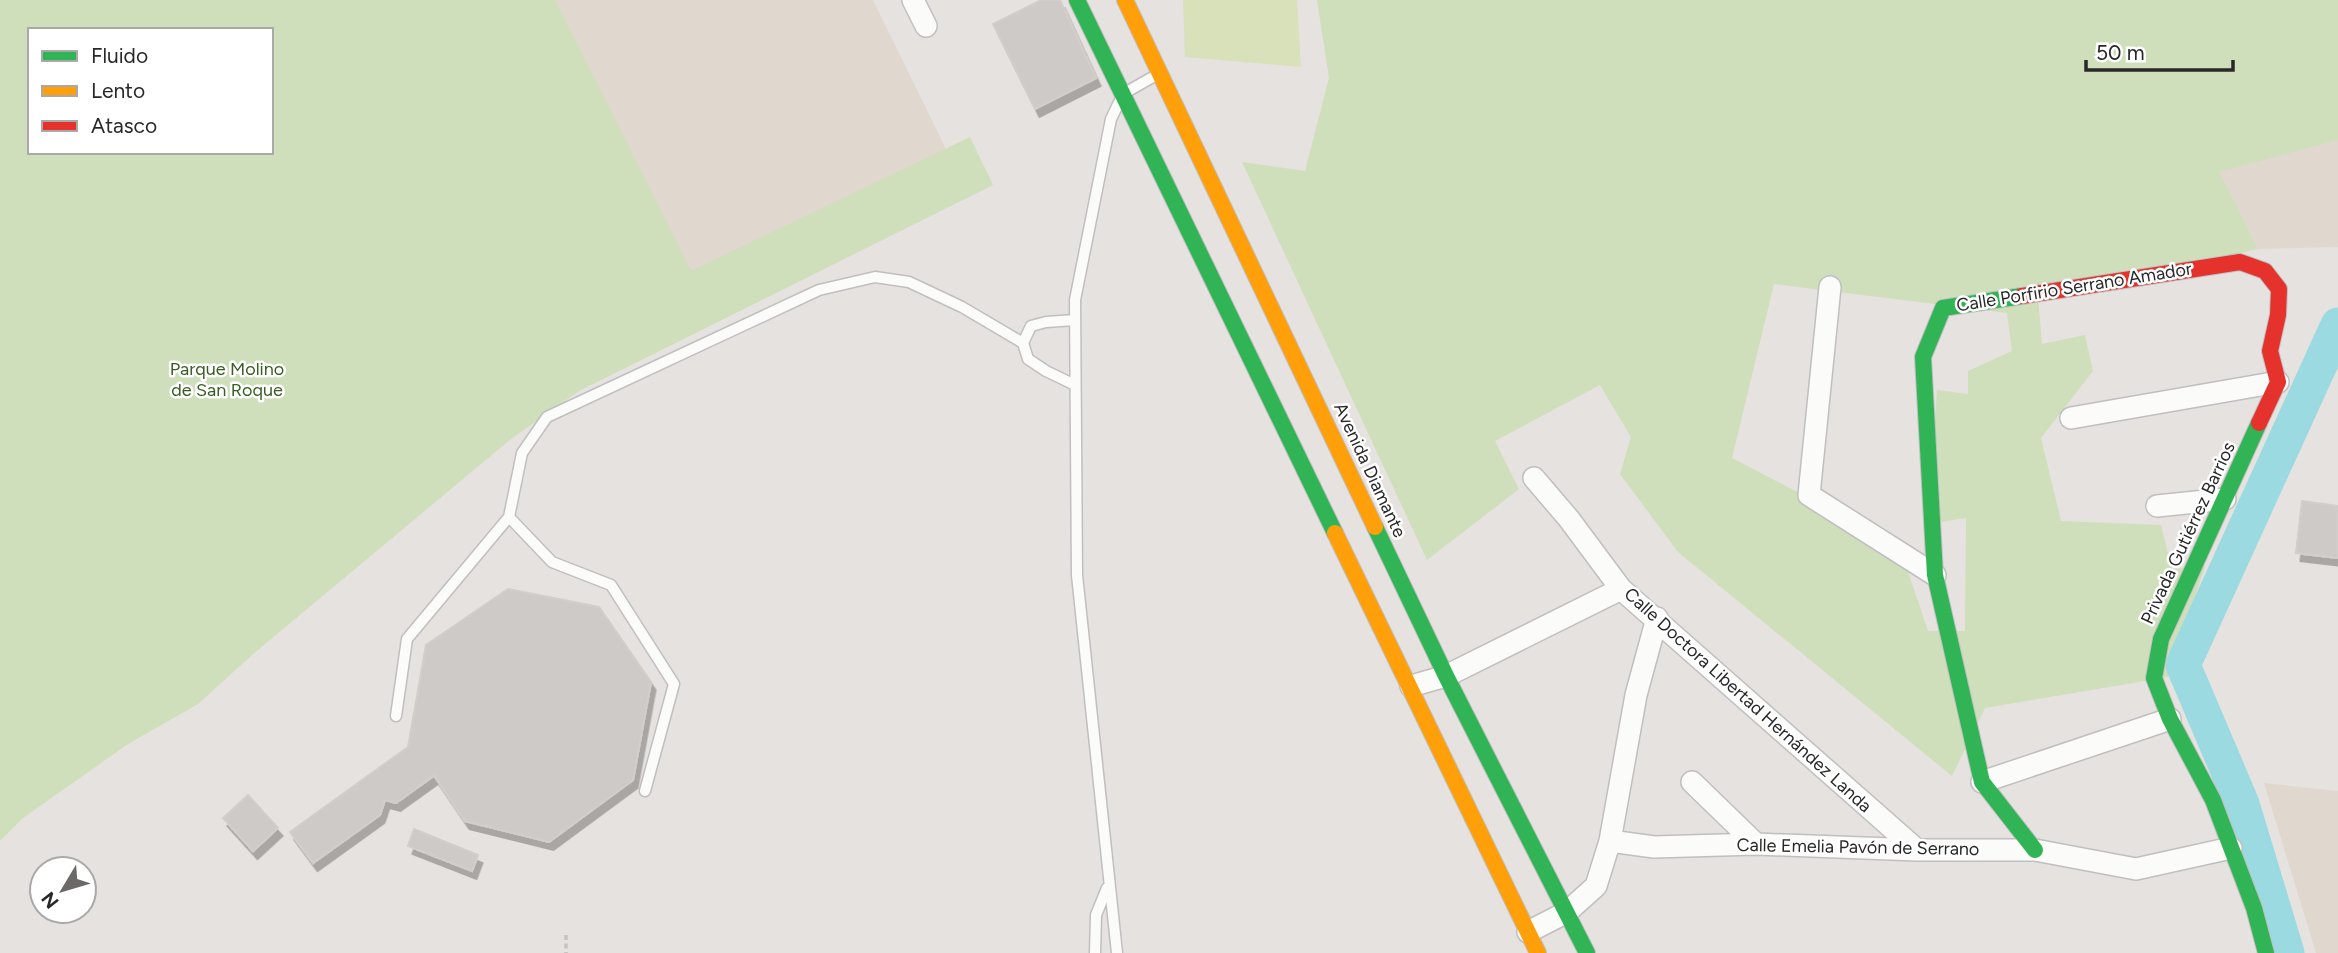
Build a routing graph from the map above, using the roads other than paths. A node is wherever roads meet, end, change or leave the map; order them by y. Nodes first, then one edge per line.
1 (913, 0) edge
2 (1077, 0) edge
3 (1125, 0) edge
4 (926, 26) dead end
5 (1160, 72) junction
6 (1124, 94) junction
7 (1830, 287) dead end
8 (1075, 320) junction
9 (1023, 343) junction
10 (2278, 382) junction
11 (1075, 385) junction
12 (2071, 418) dead end
13 (1534, 478) dead end
14 (2225, 499) junction
15 (2157, 506) dead end
16 (509, 517) junction
17 (1935, 575) junction
18 (1621, 589) junction
19 (1657, 618) junction
20 (1446, 676) junction
21 (1411, 686) junction
22 (396, 716) dead end
23 (2170, 719) junction
24 (1692, 782) dead end
25 (1982, 782) junction
26 (645, 791) dead end
27 (1610, 841) junction
28 (1756, 844) junction
29 (2231, 848) junction
30 (1917, 849) junction
31 (2035, 850) junction
32 (1108, 886) junction
33 (1567, 912) junction
34 (1528, 932) junction
35 (1095, 953) edge
36 (1116, 953) edge
37 (1538, 953) edge
38 (1587, 953) edge
39 (2266, 953) edge

1 - 4 street
2 - 6 main road
3 - 5 main road, Avenida Diamante
5 - 6 lane
5 - 20 main road, Avenida Diamante
6 - 8 lane
6 - 21 main road
7 - 17 street
8 - 9 lane
8 - 11 lane
9 - 11 lane
9 - 16 lane
10 - 12 street
10 - 14 main road, Privada Gutiérrez Barrios
10 - 17 main road, Calle Porfirio Serrano Amador
11 - 32 lane
13 - 18 street, Calle Doctora Libertad Hernández Landa
14 - 15 street
14 - 23 main road, Privada Gutiérrez Barrios
16 - 22 lane
16 - 26 lane
17 - 25 main road, Calle Porfirio Serrano Amador
18 - 19 street, Calle Doctora Libertad Hernández Landa
18 - 20 street
19 - 27 street
19 - 30 street, Calle Doctora Libertad Hernández Landa
20 - 21 street
20 - 33 main road, Avenida Diamante
21 - 34 main road
23 - 25 street
23 - 29 main road, Privada Gutiérrez Barrios
24 - 28 street
25 - 31 main road, Calle Porfirio Serrano Amador
27 - 28 street, Calle Emelia Pavón de Serrano
27 - 33 street
28 - 30 street, Calle Emelia Pavón de Serrano
29 - 31 street, Calle Emelia Pavón de Serrano
29 - 39 main road, Privada Gutiérrez Barrios
30 - 31 street, Calle Emelia Pavón de Serrano
32 - 35 lane
32 - 36 lane
33 - 34 street
33 - 38 main road, Avenida Diamante
34 - 37 main road

